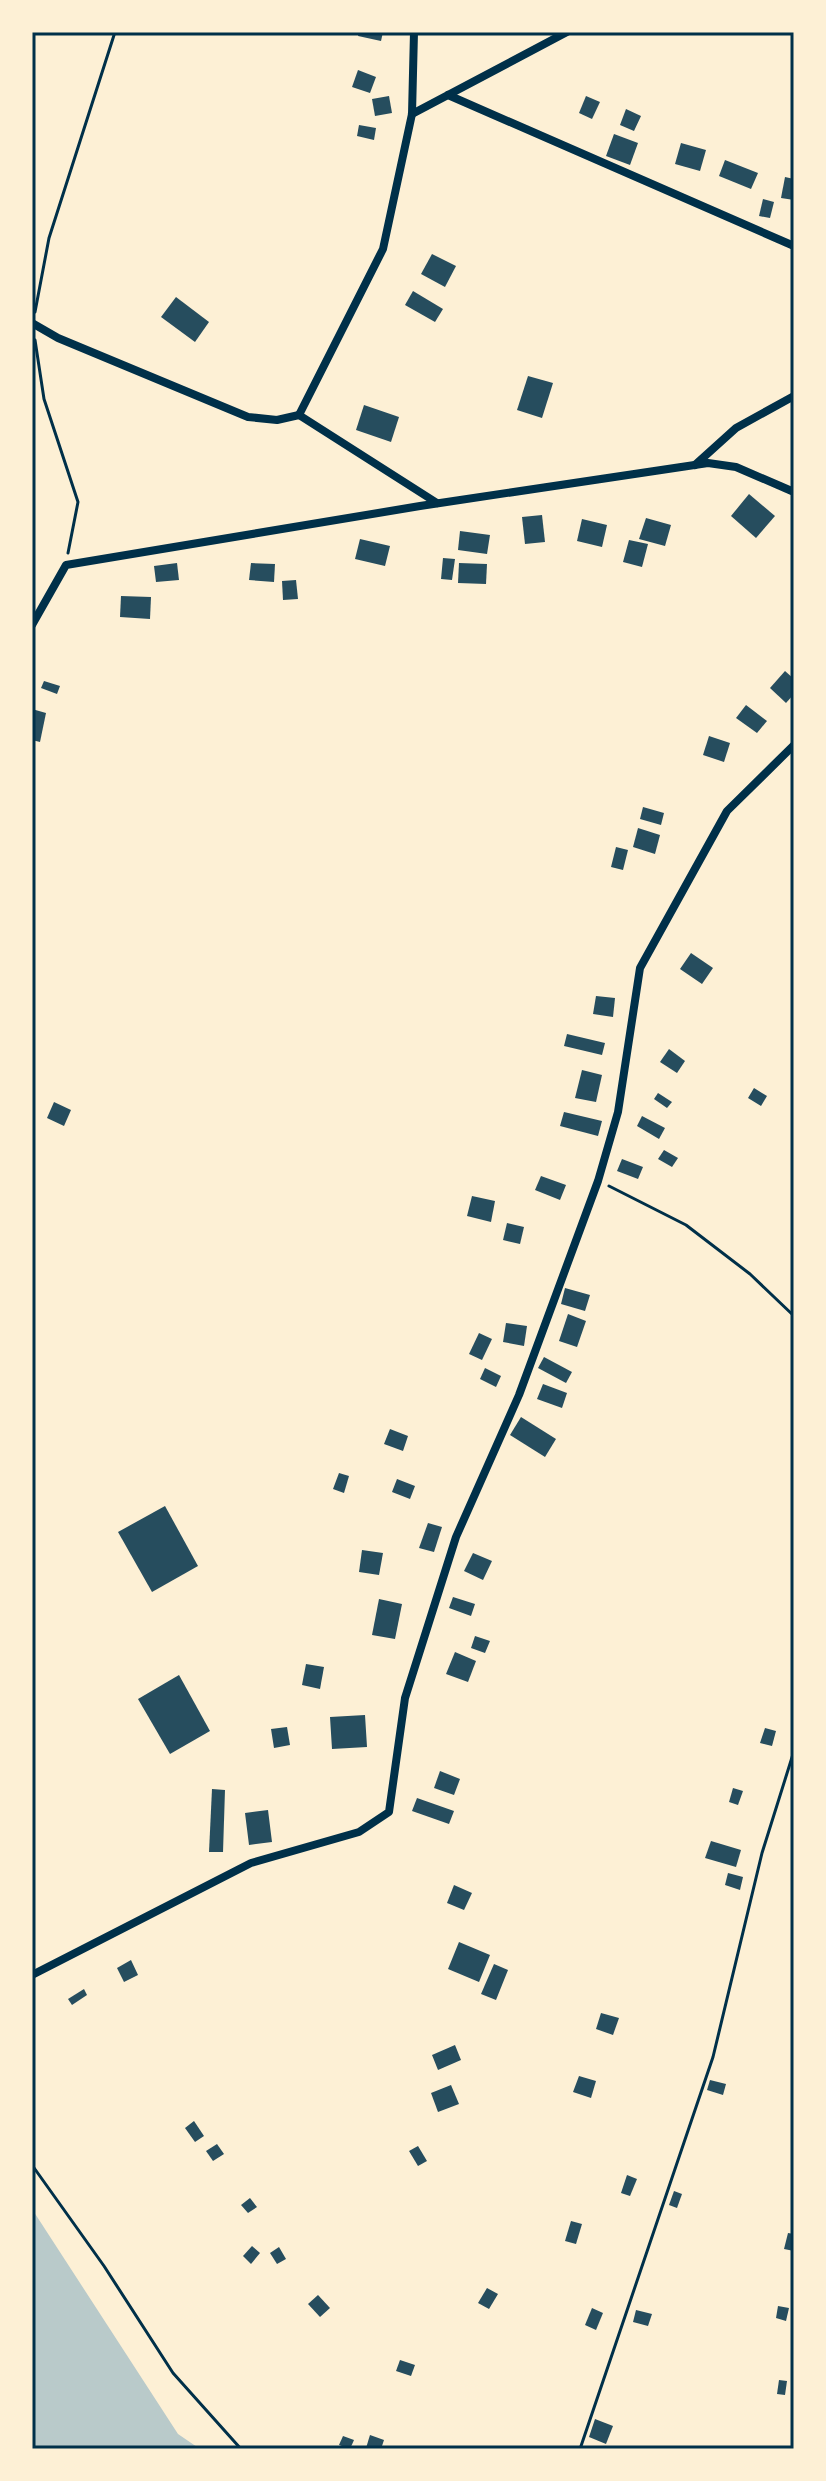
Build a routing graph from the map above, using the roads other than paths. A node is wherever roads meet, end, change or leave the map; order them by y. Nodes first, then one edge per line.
1 (414, 32) edge
2 (567, 32) edge
3 (448, 95) junction
4 (412, 114) junction
5 (794, 246) edge
6 (32, 323) edge
7 (794, 396) edge
8 (299, 415) junction
9 (694, 465) junction
10 (794, 492) edge
11 (437, 503) junction
12 (32, 625) edge
13 (794, 745) edge
14 (32, 1975) edge

1 - 4 street
2 - 3 street
3 - 4 street
3 - 5 street
4 - 8 street
6 - 8 street
7 - 9 street
8 - 11 street
9 - 10 street
9 - 11 street
11 - 12 street
13 - 14 street

